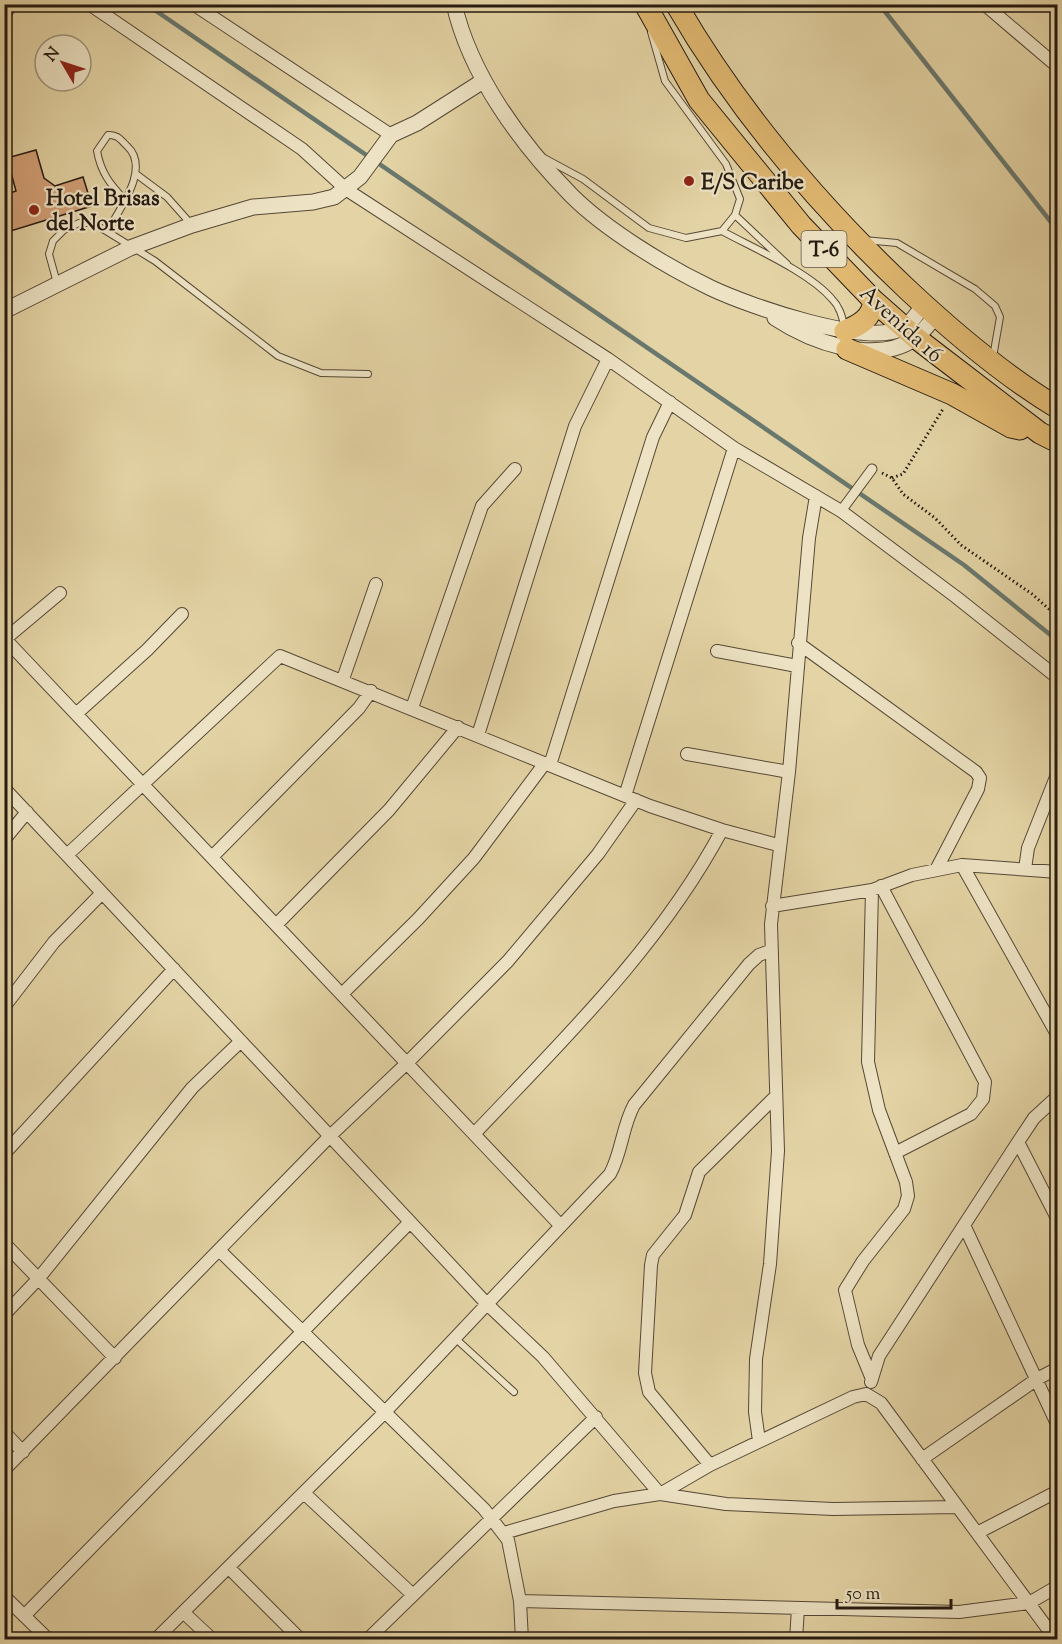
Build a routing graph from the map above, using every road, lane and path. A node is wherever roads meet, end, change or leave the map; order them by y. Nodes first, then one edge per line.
1 (12, 4) edge
2 (89, 4) edge
3 (193, 4) edge
4 (454, 4) edge
5 (644, 4) edge
6 (676, 4) edge
7 (984, 4) edge
8 (4, 15) edge
9 (1058, 67) edge
10 (483, 81) junction
11 (388, 140) junction
12 (538, 155) junction
13 (136, 174) junction
14 (346, 190) junction
15 (125, 200) junction
16 (735, 216) junction
17 (192, 225) junction
18 (108, 230) junction
19 (722, 231) junction
20 (855, 240) junction
21 (130, 248) junction
22 (794, 271) junction
23 (57, 283) junction
24 (874, 301) junction
25 (930, 310) junction
26 (4, 311) edge
27 (910, 333) junction
28 (846, 340) junction
29 (608, 359) junction
30 (992, 362) junction
31 (368, 374) dead end
32 (952, 394) junction
33 (670, 402) junction
34 (1058, 408) edge
35 (1049, 438) edge
36 (734, 448) junction
37 (515, 469) dead end
38 (872, 469) joint
39 (892, 478) junction
40 (816, 496) junction
41 (841, 511) junction
42 (376, 584) dead end
43 (60, 593) dead end
44 (182, 614) dead end
45 (1058, 617) edge
46 (5, 639) edge
47 (798, 644) junction
48 (717, 651) dead end
49 (797, 666) junction
50 (1058, 678) edge
51 (343, 679) junction
52 (371, 691) junction
53 (412, 708) junction
54 (76, 714) junction
55 (458, 727) junction
56 (478, 735) junction
57 (687, 754) dead end
58 (547, 764) junction
59 (789, 772) junction
60 (1058, 772) edge
61 (143, 784) junction
62 (4, 788) edge
63 (631, 798) junction
64 (27, 812) junction
65 (722, 830) junction
66 (4, 840) edge
67 (778, 845) junction
68 (67, 855) junction
69 (212, 857) junction
70 (962, 865) junction
71 (1025, 869) junction
72 (936, 870) junction
73 (1055, 874) edge
74 (877, 888) junction
75 (102, 893) junction
76 (772, 906) junction
77 (276, 925) junction
78 (770, 951) junction
79 (174, 969) junction
80 (342, 994) junction
81 (4, 1007) edge
82 (1058, 1036) edge
83 (241, 1041) junction
84 (407, 1063) junction
85 (775, 1096) junction
86 (1058, 1096) edge
87 (474, 1134) junction
88 (330, 1136) junction
89 (1018, 1142) junction
90 (895, 1153) junction
91 (4, 1154) edge
92 (1058, 1221) edge
93 (410, 1222) junction
94 (964, 1225) junction
95 (561, 1226) junction
96 (4, 1243) edge
97 (220, 1251) junction
98 (39, 1278) junction
99 (487, 1304) junction
100 (4, 1315) edge
101 (302, 1331) junction
102 (454, 1338) junction
103 (115, 1358) junction
104 (1058, 1368) edge
105 (872, 1379) junction
106 (1037, 1379) junction
107 (514, 1392) dead end
108 (866, 1394) junction
109 (385, 1412) junction
110 (596, 1416) junction
111 (1058, 1426) edge
112 (4, 1432) edge
113 (759, 1442) junction
114 (23, 1452) junction
115 (922, 1459) junction
116 (710, 1465) junction
117 (4, 1470) edge
118 (1058, 1491) edge
119 (304, 1493) junction
120 (660, 1494) junction
121 (957, 1507) junction
122 (491, 1518) junction
123 (504, 1533) junction
124 (977, 1533) junction
125 (229, 1568) junction
126 (1058, 1586) edge
127 (413, 1595) junction
128 (4, 1596) edge
129 (520, 1600) junction
130 (1029, 1603) junction
131 (798, 1608) junction
132 (183, 1612) junction
133 (24, 1616) junction
134 (49, 1640) edge
135 (155, 1640) edge
136 (213, 1640) edge
137 (301, 1640) edge
138 (367, 1640) edge
139 (522, 1640) edge
140 (796, 1640) edge
141 (1056, 1640) edge

1 - 8 street
2 - 14 street
3 - 11 street
4 - 10 street
5 - 16 lane
5 - 24 highway, Avenida 16 / T-6
6 - 20 highway, Avenida 16 / T-6
7 - 9 street
10 - 11 street
10 - 12 street
11 - 14 street
12 - 19 lane
12 - 28 street
13 - 15 lane
13 - 15 lane
13 - 17 lane
14 - 17 street
14 - 29 street
15 - 18 lane
16 - 19 lane
16 - 22 lane
17 - 21 street
18 - 21 lane
18 - 23 lane
19 - 22 lane
20 - 25 highway, Avenida 16 / T-6
20 - 30 lane
21 - 23 street
21 - 31 lane
22 - 28 lane
23 - 26 street
24 - 27 highway, Avenida 16 / T-6
24 - 28 highway
25 - 27 street
25 - 30 highway, Avenida 16 / T-6
27 - 28 street
27 - 35 highway, Avenida 16 / T-6
28 - 32 highway, T-6
29 - 33 street
29 - 56 street
30 - 34 highway, Avenida 16 / T-6
32 - 35 highway, T-6
32 - 39 path
33 - 36 street
33 - 58 street
36 - 40 street
36 - 63 street
37 - 53 street
38 - 39 path
38 - 41 street
39 - 45 path
40 - 41 street
40 - 47 street
41 - 50 street
42 - 51 street
43 - 46 street
44 - 54 street
46 - 54 street
47 - 49 street
47 - 72 street
48 - 49 street
49 - 59 street
51 - 52 street
51 - 61 street
52 - 53 street
52 - 69 street
53 - 55 street
54 - 61 street
55 - 56 street
55 - 77 street
56 - 58 street
57 - 59 street
58 - 63 street
58 - 80 street
59 - 67 street
60 - 71 street
61 - 68 street
61 - 69 street
62 - 64 street
63 - 65 street
63 - 84 street
64 - 66 street
64 - 68 street
65 - 67 street
65 - 87 street
67 - 76 street
68 - 75 street
69 - 77 street
70 - 71 street
70 - 72 street
70 - 82 street
71 - 73 street
72 - 74 street
74 - 76 street
74 - 90 street
74 - 90 street
75 - 79 street
75 - 81 street
76 - 78 street
77 - 80 street
78 - 85 street
78 - 95 street
79 - 83 street
79 - 91 street
80 - 84 street
83 - 88 street
83 - 98 street
84 - 87 street
84 - 88 street
85 - 113 street
85 - 116 street
86 - 89 street
87 - 95 street
88 - 93 street
88 - 97 street
89 - 92 street
89 - 94 street
90 - 105 street
93 - 99 street
93 - 101 street
94 - 105 street
94 - 106 street
95 - 99 street
96 - 98 street
97 - 101 street
97 - 103 street
98 - 100 street
98 - 103 street
99 - 102 street
99 - 110 street
101 - 109 street
101 - 133 street
102 - 107 lane
102 - 109 street
103 - 114 street
104 - 106 street
105 - 108 street
106 - 111 street
106 - 115 street
108 - 113 street
108 - 115 street
109 - 119 street
109 - 122 street
110 - 120 street
110 - 122 street
112 - 114 street
113 - 116 street
114 - 117 street
115 - 121 street
116 - 120 street
118 - 124 street
119 - 125 street
119 - 127 street
120 - 121 street
120 - 123 street
121 - 124 street
122 - 123 street
122 - 127 street
123 - 129 street
124 - 130 street
125 - 132 street
125 - 137 street
126 - 130 street
127 - 138 street
128 - 133 street
129 - 131 street
129 - 139 street
130 - 131 street
130 - 141 street
131 - 140 street
132 - 135 street
132 - 136 street
133 - 134 street

